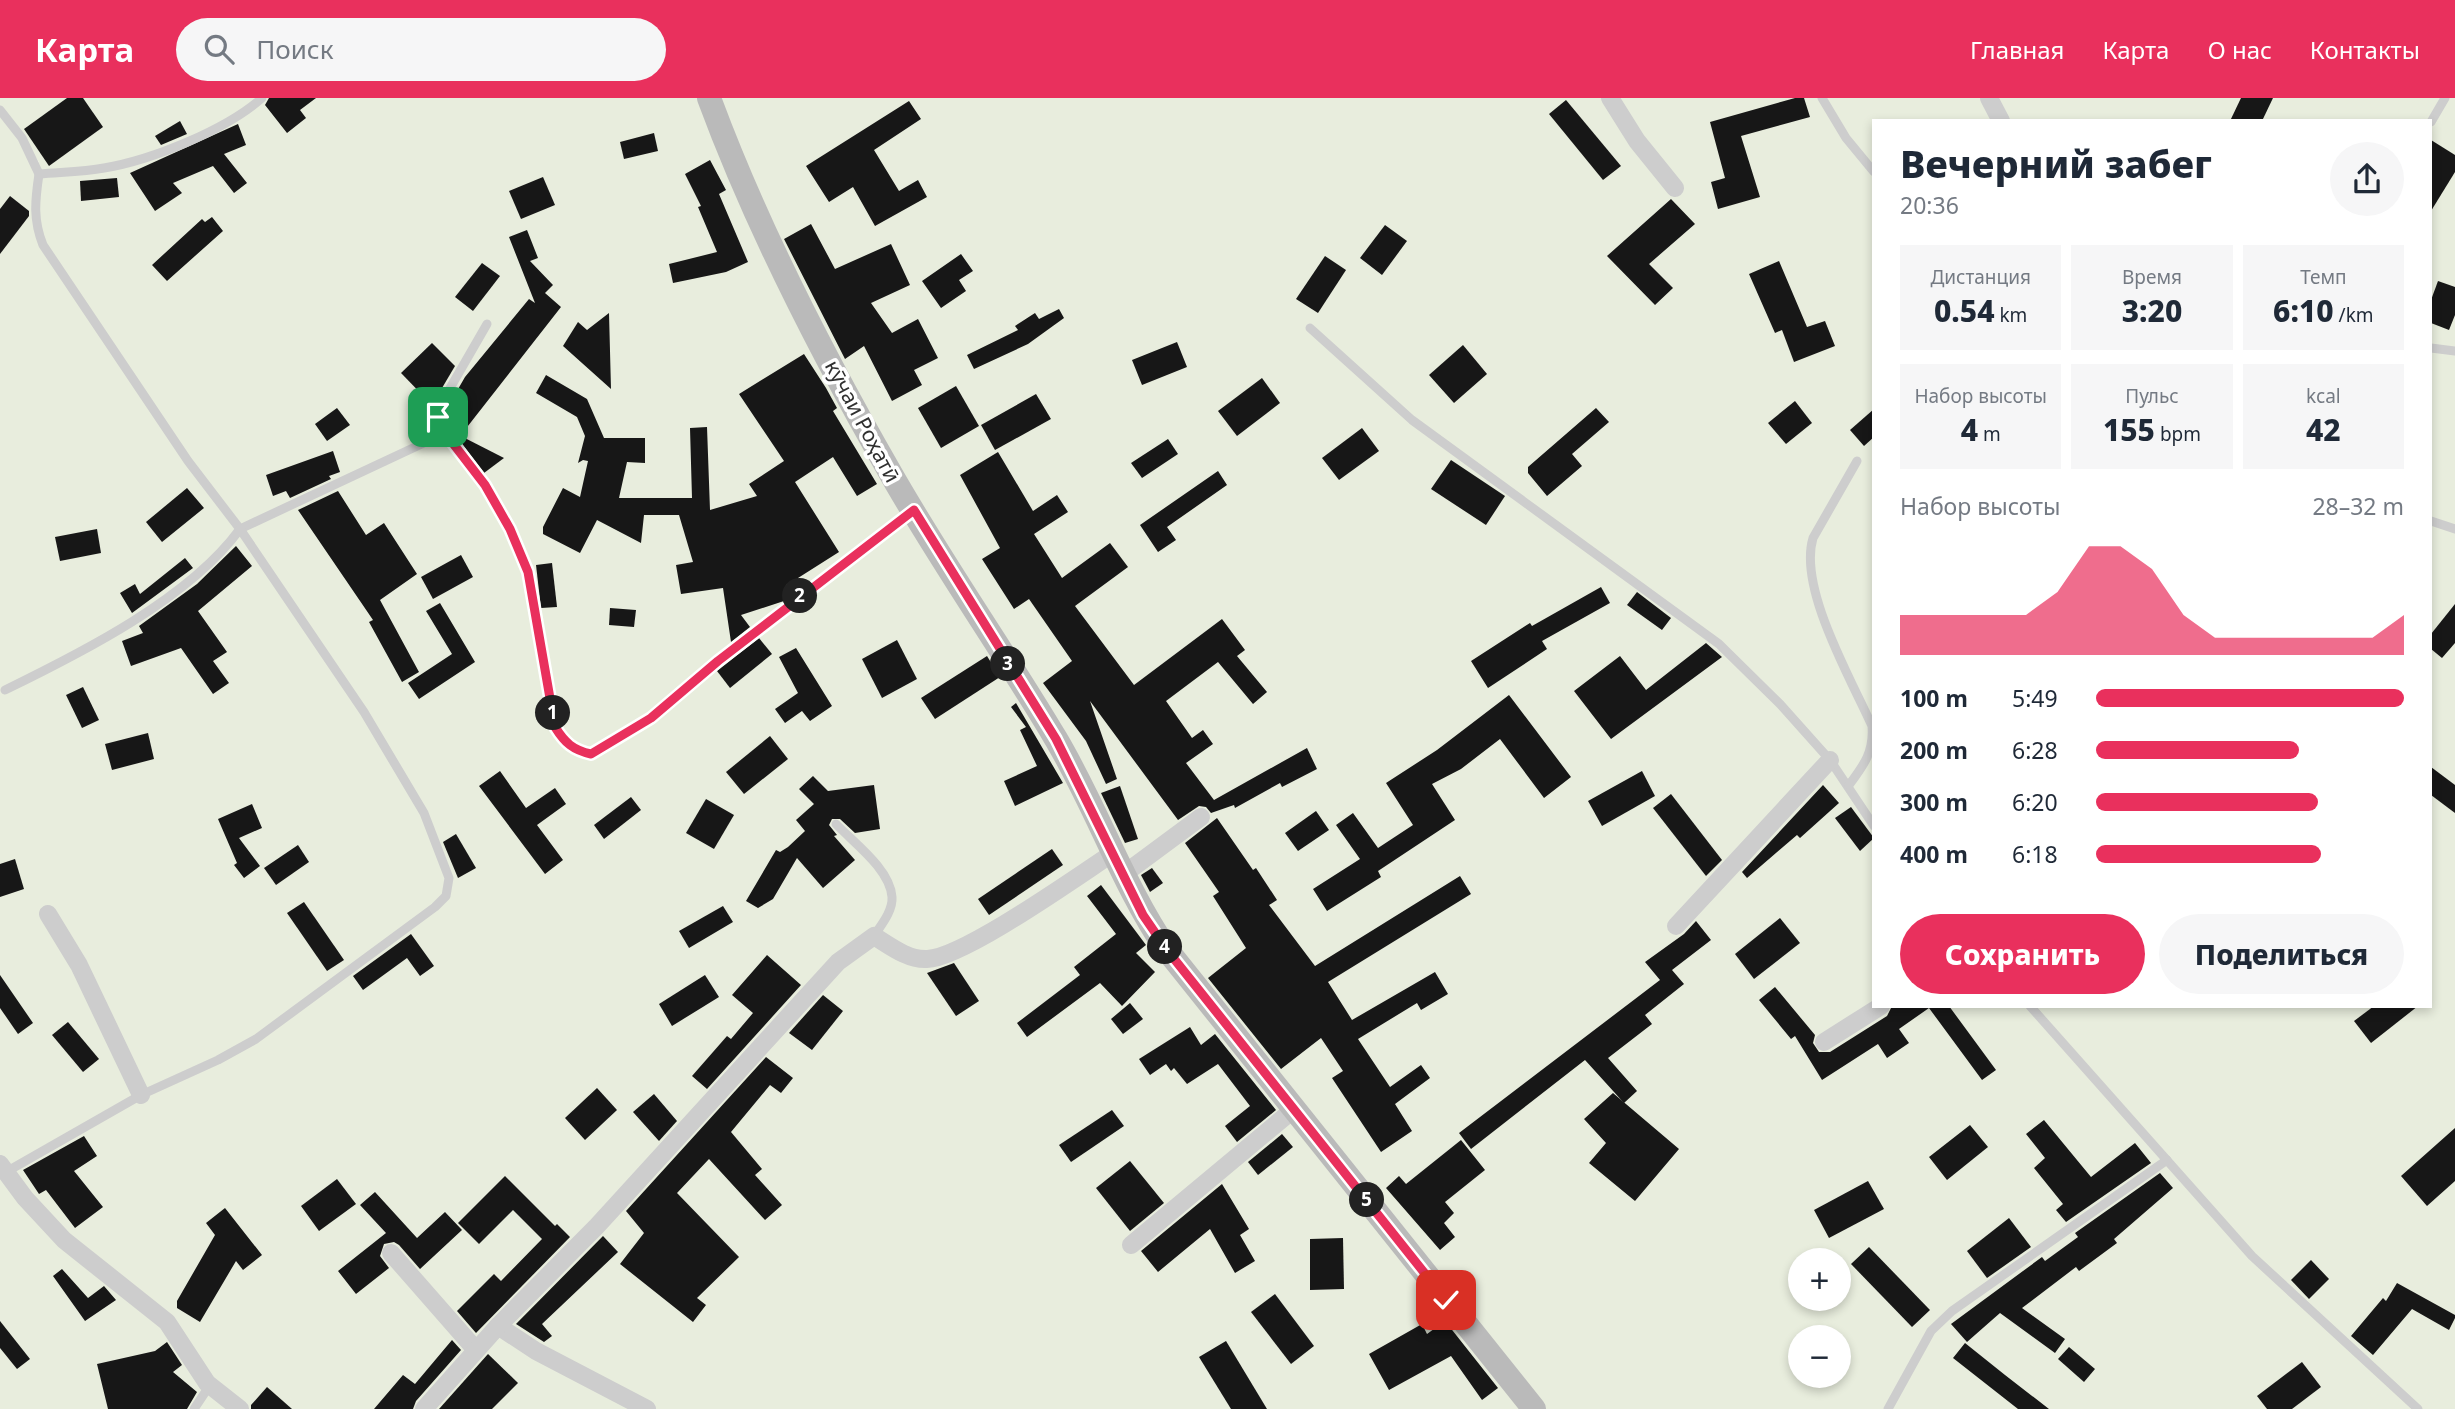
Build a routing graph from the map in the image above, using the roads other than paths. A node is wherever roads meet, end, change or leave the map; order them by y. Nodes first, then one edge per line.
1 (262, 98) edge
2 (709, 98) edge
3 (1610, 98) edge
4 (1822, 98) edge
5 (1989, 98) edge
6 (2445, 98) edge
7 (0, 110) edge
8 (2000, 119) edge
9 (2432, 120) edge
10 (1872, 170) edge
11 (40, 174) junction
12 (1675, 188) dead end
13 (487, 324) dead end
14 (1310, 328) dead end
15 (2432, 348) edge
16 (2455, 351) edge
17 (445, 433) junction
18 (1857, 461) dead end
19 (914, 510) junction
20 (2432, 521) edge
21 (240, 529) junction
22 (2455, 529) edge
23 (5, 691) dead end
24 (1872, 726) edge
25 (1872, 747) edge
26 (1830, 760) junction
27 (1849, 785) junction
28 (1201, 817) dead end
29 (1872, 823) edge
30 (836, 824) dead end
31 (1119, 863) junction
32 (48, 914) dead end
33 (1676, 926) dead end
34 (874, 936) junction
35 (1878, 1008) edge
36 (2032, 1008) edge
37 (1824, 1042) dead end
38 (141, 1094) junction
39 (1294, 1109) junction
40 (2167, 1160) junction
41 (3, 1168) edge
42 (1131, 1245) dead end
43 (391, 1253) dead end
44 (498, 1326) junction
45 (476, 1350) junction
46 (210, 1385) junction
47 (194, 1409) edge
48 (240, 1409) edge
49 (424, 1409) edge
50 (647, 1409) edge
51 (1534, 1409) edge
52 (1888, 1409) edge
53 (2418, 1409) edge

1 - 11 lane
2 - 19 street, кӯчаи Роҳатӣ
3 - 12 street
4 - 10 lane
5 - 8 street
6 - 9 lane
7 - 11 lane
11 - 21 lane
13 - 17 lane
14 - 26 lane
15 - 16 lane
17 - 19 lane
17 - 21 lane
18 - 24 lane
19 - 31 street, кӯчаи Роҳатӣ
20 - 22 lane
21 - 23 lane
21 - 38 lane
25 - 27 lane
26 - 27 lane
26 - 33 street
27 - 29 lane
28 - 31 street
30 - 34 lane
31 - 34 street
31 - 39 street, кӯчаи Роҳатӣ
32 - 38 street
34 - 44 street
35 - 37 street
36 - 40 lane
38 - 41 lane
39 - 42 street
39 - 51 street, кӯчаи Роҳатӣ
40 - 52 lane
40 - 53 lane
41 - 46 street
43 - 45 street
44 - 45 street
44 - 50 street
45 - 49 street
46 - 47 lane
46 - 48 street

